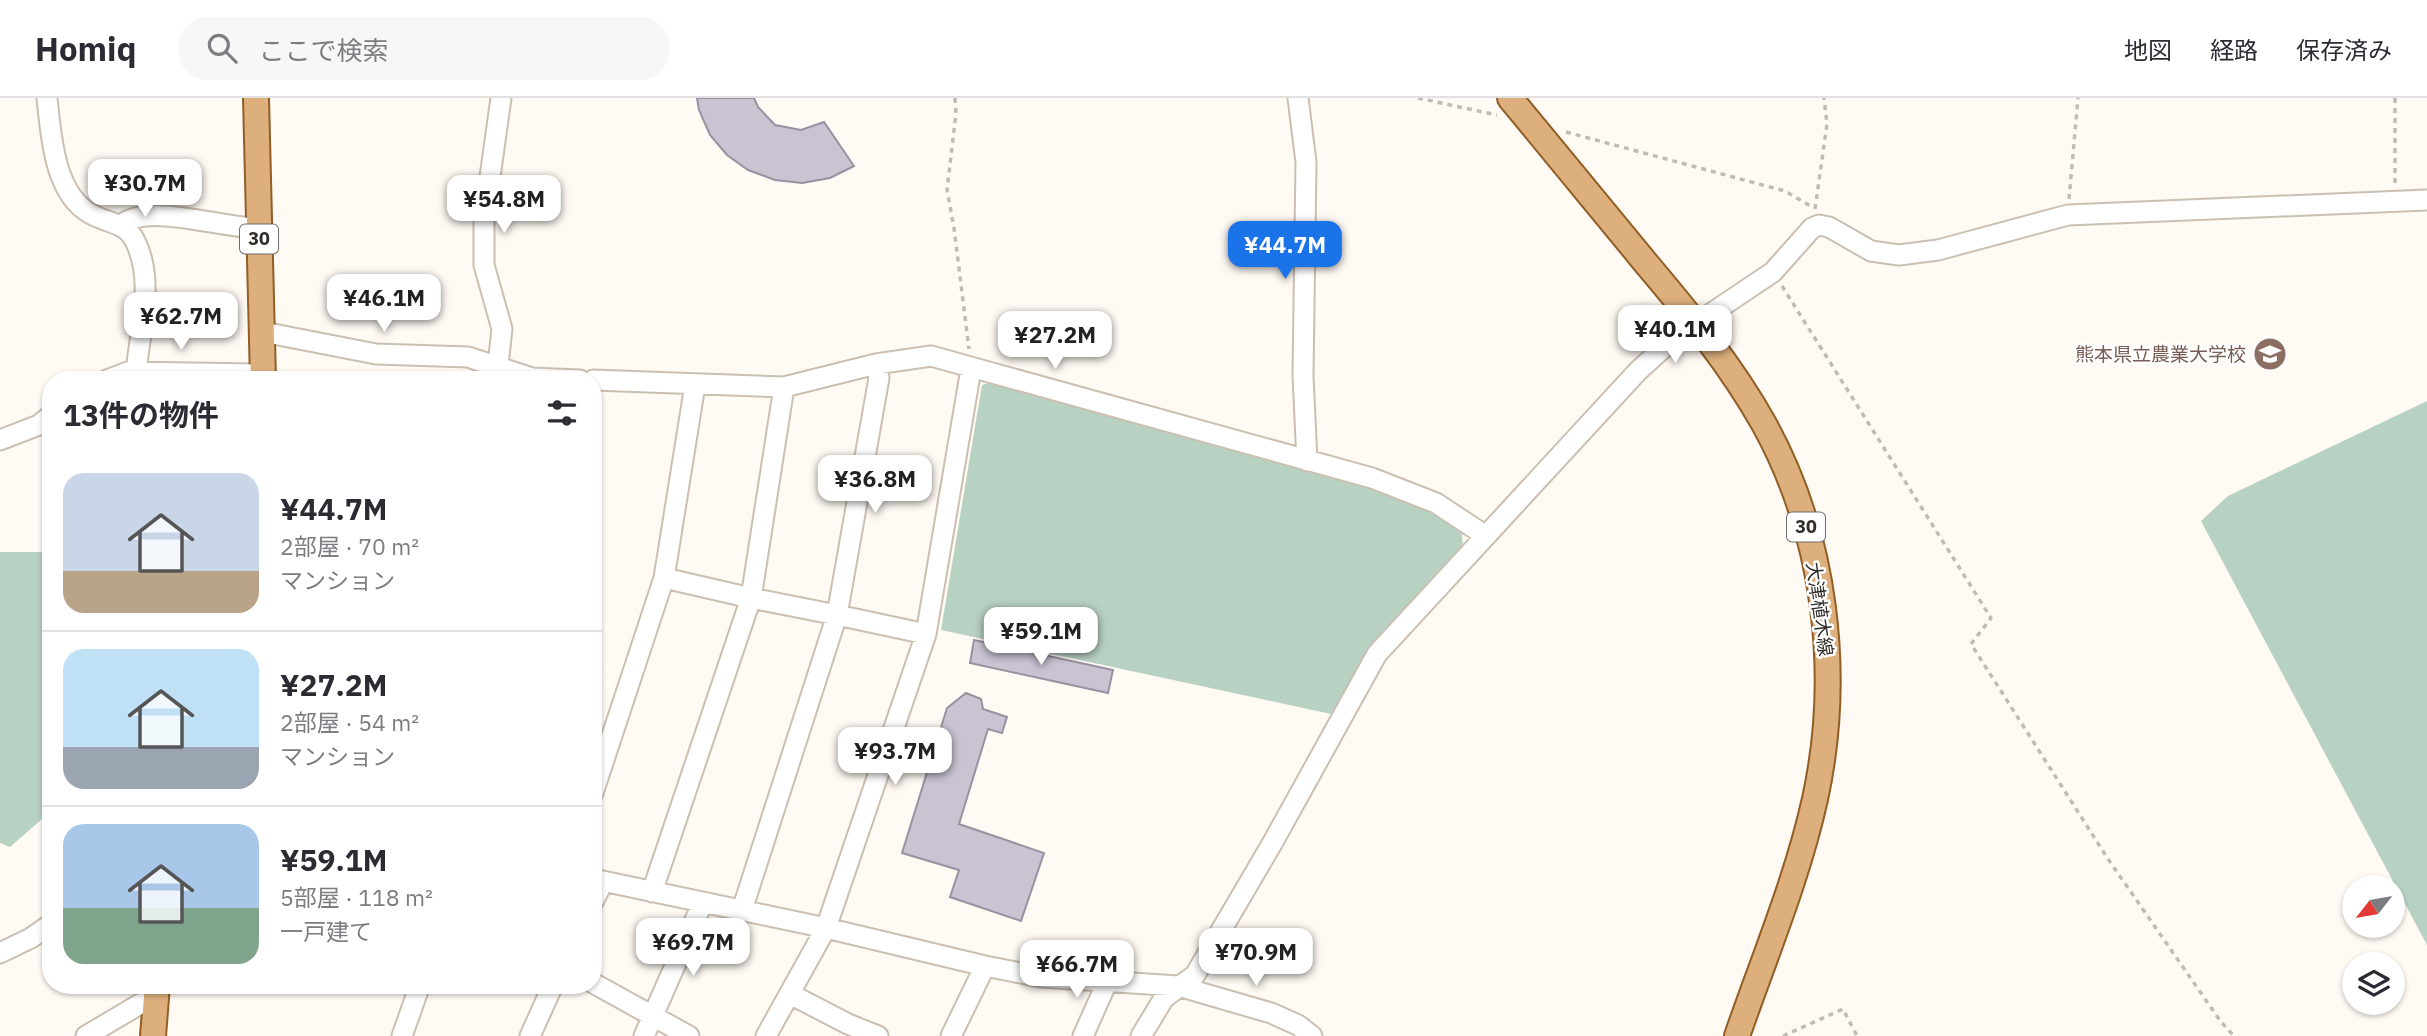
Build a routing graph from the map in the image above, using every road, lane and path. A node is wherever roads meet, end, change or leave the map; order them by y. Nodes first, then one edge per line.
1 (47, 98) edge
2 (256, 98) edge
3 (501, 98) edge
4 (955, 98) edge
5 (1298, 98) edge
6 (1418, 98) edge
7 (1510, 98) edge
8 (1824, 98) edge
9 (2078, 98) edge
10 (2395, 98) edge
11 (1531, 123) junction
12 (2427, 200) edge
13 (2395, 203) junction
14 (2068, 215) junction
15 (120, 226) junction
16 (259, 228) junction
17 (1773, 272) junction
18 (1696, 323) junction
19 (263, 332) junction
20 (876, 364) junction
21 (498, 365) junction
22 (971, 369) junction
23 (136, 371) edge
24 (263, 371) edge
25 (514, 371) edge
26 (602, 380) edge
27 (695, 385) junction
28 (784, 387) junction
29 (42, 422) edge
30 (0, 440) edge
31 (1307, 461) junction
32 (1486, 536) junction
33 (664, 578) junction
34 (751, 598) junction
35 (837, 615) junction
36 (926, 634) junction
37 (602, 766) edge
38 (602, 881) edge
39 (652, 892) junction
40 (703, 902) junction
41 (743, 910) junction
42 (826, 928) junction
43 (42, 931) edge
44 (0, 953) edge
45 (985, 966) junction
46 (1108, 980) junction
47 (1178, 986) junction
48 (602, 988) edge
49 (155, 994) edge
50 (156, 994) edge
51 (417, 994) edge
52 (549, 994) edge
53 (790, 994) junction
54 (654, 1017) junction
55 (86, 1036) edge
56 (153, 1036) edge
57 (402, 1036) edge
58 (530, 1036) edge
59 (644, 1036) edge
60 (689, 1036) edge
61 (766, 1036) edge
62 (878, 1036) edge
63 (951, 1036) edge
64 (1083, 1036) edge
65 (1141, 1036) edge
66 (1312, 1036) edge
67 (1737, 1036) edge
68 (1783, 1036) edge
69 (1857, 1036) edge
70 (2234, 1036) edge

1 - 15 street
2 - 16 main road, 30
3 - 21 street
4 - 22 path
5 - 31 street
6 - 11 path
7 - 11 main road, 大津植木線 / 30
8 - 11 path
9 - 14 path
10 - 13 path
11 - 18 main road, 大津植木線 / 30
12 - 13 street
13 - 14 street
14 - 17 street
15 - 16 street
15 - 23 street
16 - 19 main road, 30
17 - 18 street
17 - 70 path
18 - 32 street
18 - 67 main road, 大津植木線 / 30
19 - 21 street
19 - 24 main road, 30
20 - 22 street
20 - 28 street
20 - 35 street
21 - 25 street
22 - 31 street
22 - 36 street
26 - 27 street
27 - 28 street
27 - 33 street
28 - 34 street
29 - 30 street
31 - 32 street
32 - 47 street
33 - 34 street
33 - 37 street
34 - 35 street
34 - 39 street
35 - 36 street
35 - 41 street
36 - 42 street
38 - 39 street
39 - 40 street
40 - 41 street
40 - 54 street
41 - 42 street
42 - 45 street
42 - 53 street
43 - 44 street
45 - 46 street
45 - 63 street
46 - 47 street
46 - 64 street
47 - 65 street
47 - 66 street
48 - 54 street
49 - 55 street
50 - 56 main road
51 - 57 street
52 - 58 street
53 - 61 street
53 - 62 street
54 - 59 street
54 - 60 street
68 - 69 path

